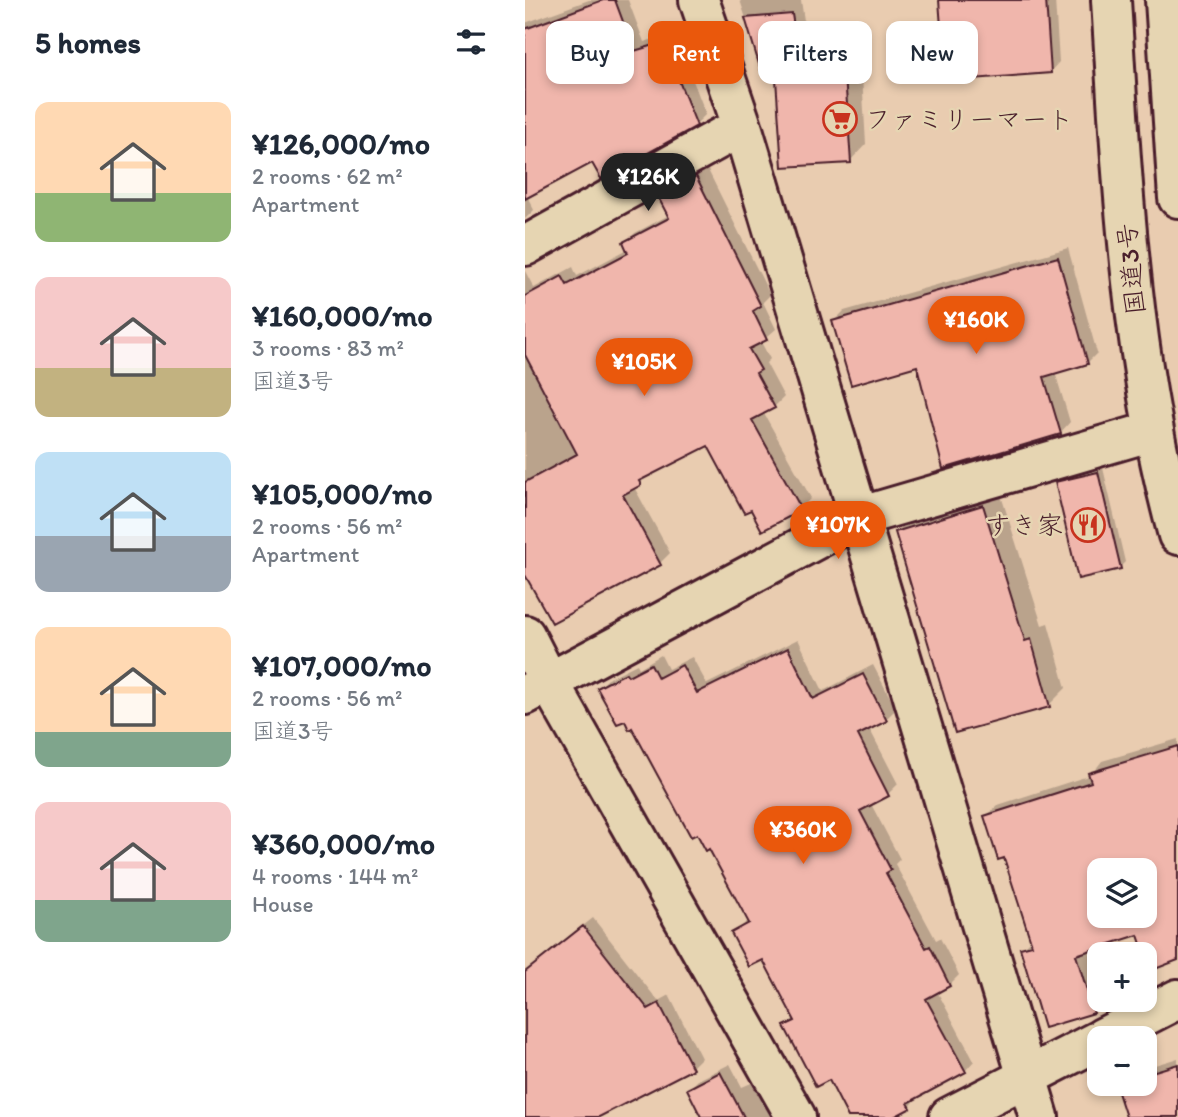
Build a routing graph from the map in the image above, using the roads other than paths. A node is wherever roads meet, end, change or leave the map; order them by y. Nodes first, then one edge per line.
1 (699, 0) edge
2 (1111, 0) edge
3 (1165, 0) edge
4 (742, 127) junction
5 (1178, 198) edge
6 (525, 247) edge
7 (1153, 431) junction
8 (858, 517) junction
9 (1178, 535) edge
10 (525, 635) edge
11 (537, 688) edge
12 (1178, 999) edge
13 (1126, 1026) edge
14 (1087, 1046) edge
15 (1026, 1077) junction
16 (796, 1117) edge
17 (949, 1117) edge
18 (1039, 1117) edge

1 - 4 main road
2 - 7 main road, 国道3号
3 - 5 main road
4 - 6 main road
4 - 8 main road
7 - 8 main road
7 - 9 main road, 国道3号
8 - 11 main road
8 - 15 main road
10 - 11 main road
11 - 16 main road
12 - 13 main road
14 - 15 main road
15 - 17 main road
15 - 18 main road

